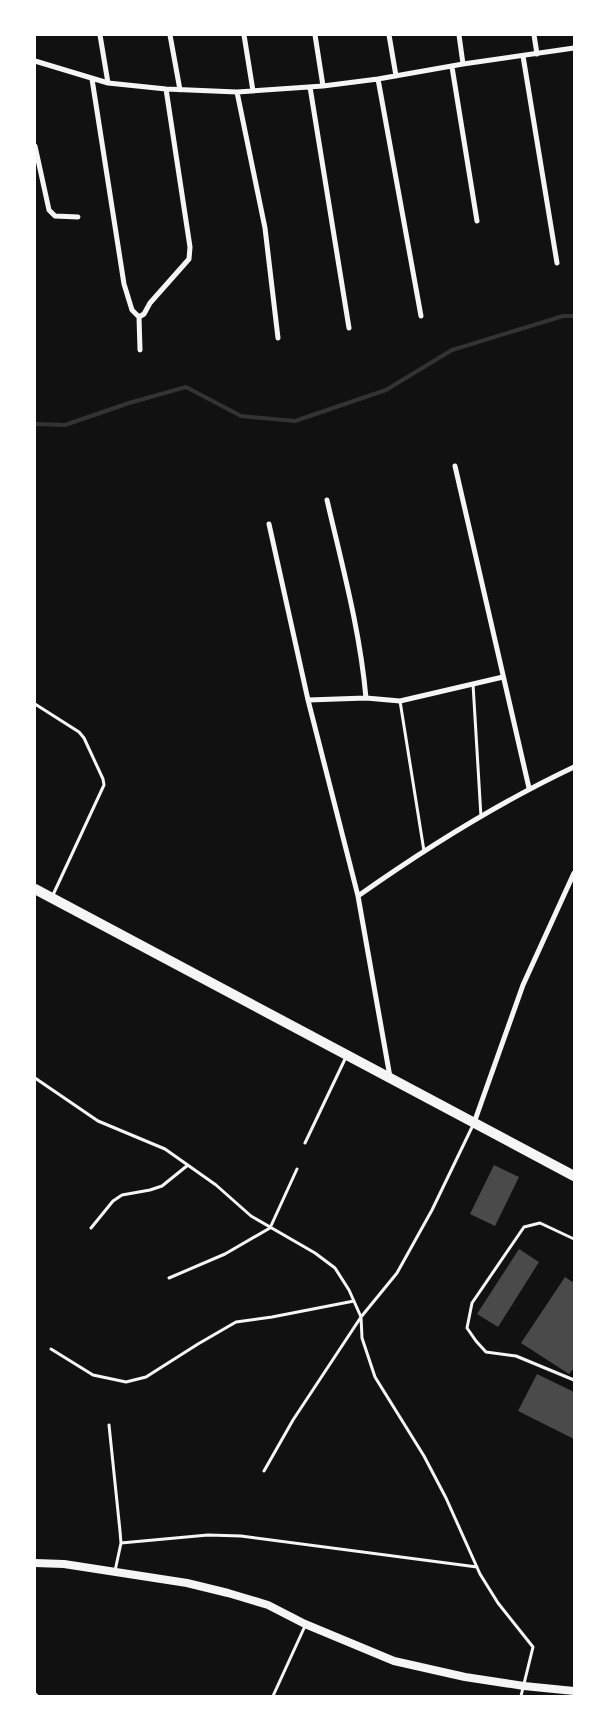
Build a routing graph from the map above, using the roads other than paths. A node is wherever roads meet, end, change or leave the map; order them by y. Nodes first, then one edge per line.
1 (100, 35) edge
2 (170, 35) edge
3 (244, 35) edge
4 (315, 35) edge
5 (389, 35) edge
6 (459, 35) edge
7 (534, 35) edge
8 (574, 48) edge
9 (537, 54) junction
10 (523, 56) junction
11 (35, 62) edge
12 (463, 64) junction
13 (452, 66) junction
14 (396, 76) junction
15 (92, 79) junction
16 (378, 79) junction
17 (108, 82) junction
18 (323, 86) junction
19 (310, 87) junction
20 (166, 89) junction
21 (180, 90) junction
22 (254, 90) junction
23 (237, 92) junction
24 (35, 146) edge
25 (78, 217) dead end
26 (477, 222) dead end
27 (557, 263) dead end
28 (421, 316) dead end
29 (139, 317) junction
30 (350, 328) dead end
31 (278, 338) dead end
32 (140, 350) dead end
33 (455, 466) dead end
34 (327, 500) dead end
35 (269, 524) dead end
36 (503, 677) junction
37 (473, 684) junction
38 (366, 698) junction
39 (308, 700) junction
40 (400, 701) junction
41 (35, 704) edge
42 (574, 767) edge
43 (529, 788) junction
44 (481, 817) junction
45 (424, 851) junction
46 (574, 873) edge
47 (35, 889) edge
48 (358, 896) junction
49 (52, 898) junction
50 (347, 1054) junction
51 (35, 1078) edge
52 (391, 1078) junction
53 (474, 1123) junction
54 (305, 1143) dead end
55 (188, 1165) junction
56 (297, 1169) dead end
57 (574, 1176) edge
58 (91, 1228) dead end
59 (270, 1228) junction
60 (574, 1239) edge
61 (169, 1278) dead end
62 (354, 1301) junction
63 (361, 1317) junction
64 (51, 1349) dead end
65 (574, 1380) edge
66 (109, 1426) dead end
67 (264, 1471) dead end
68 (120, 1543) junction
69 (35, 1563) edge
70 (477, 1567) junction
71 (115, 1572) junction
72 (306, 1624) junction
73 (524, 1686) junction
74 (574, 1691) edge
75 (273, 1696) edge
76 (521, 1696) edge

1 - 17 street
2 - 21 street
3 - 22 street
4 - 18 street
5 - 14 street
6 - 12 street
7 - 9 street
8 - 9 street
9 - 10 street
10 - 12 street
10 - 27 street
11 - 15 street
12 - 13 street
13 - 14 street
13 - 26 street
14 - 16 street
15 - 17 street
15 - 29 street
16 - 18 street
16 - 28 street
17 - 20 street
18 - 19 street
19 - 22 street
19 - 30 street
20 - 21 street
20 - 29 street
21 - 23 street
22 - 23 street
23 - 31 street
24 - 25 street
29 - 32 street
33 - 36 street
34 - 38 street
35 - 39 street
36 - 37 street
36 - 43 street
37 - 40 street
37 - 44 lane
38 - 39 street
38 - 40 street
39 - 48 street
40 - 45 lane
41 - 49 lane
42 - 43 street
43 - 44 street
44 - 45 street
45 - 48 street
46 - 53 street
47 - 49 main road
48 - 52 street
49 - 50 main road
50 - 52 main road
50 - 54 lane
51 - 55 lane
52 - 53 main road
53 - 57 main road
53 - 63 lane
55 - 58 lane
55 - 59 lane
56 - 59 lane
59 - 61 lane
59 - 62 lane
60 - 65 lane
62 - 63 lane
62 - 64 lane
63 - 67 lane
63 - 70 lane
66 - 68 lane
68 - 70 lane
68 - 71 lane
69 - 71 street
70 - 73 lane
71 - 72 street
72 - 73 street
72 - 75 lane
73 - 74 street
73 - 76 lane

